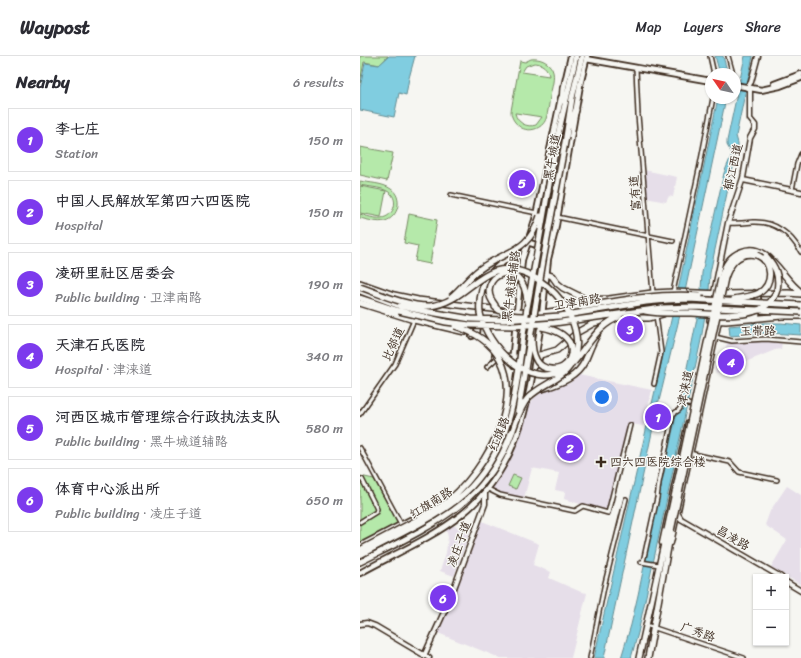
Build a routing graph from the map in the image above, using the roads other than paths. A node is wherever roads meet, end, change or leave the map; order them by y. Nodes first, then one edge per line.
1 (566, 56) edge
2 (571, 56) edge
3 (576, 56) edge
4 (710, 56) edge
5 (728, 56) edge
6 (758, 56) edge
7 (585, 57) edge
8 (569, 62) junction
9 (636, 68) junction
10 (713, 68) edge
11 (731, 68) edge
12 (801, 74) edge
13 (801, 78) edge
14 (705, 80) edge
15 (741, 86) edge
16 (563, 88) junction
17 (748, 88) junction
18 (712, 104) edge
19 (576, 110) junction
20 (561, 116) junction
21 (566, 137) junction
22 (801, 154) edge
23 (744, 179) junction
24 (792, 189) junction
25 (801, 191) edge
26 (451, 195) dead end
27 (545, 202) junction
28 (537, 213) junction
29 (557, 217) junction
30 (730, 223) junction
31 (647, 235) junction
32 (529, 239) junction
33 (673, 241) dead end
34 (524, 247) junction
35 (801, 252) edge
36 (548, 256) junction
37 (766, 256) junction
38 (536, 260) joint
39 (543, 261) joint
40 (546, 274) junction
41 (360, 283) edge
42 (360, 287) edge
43 (360, 291) edge
44 (673, 292) junction
45 (653, 293) junction
46 (717, 293) junction
47 (754, 293) junction
48 (762, 293) junction
49 (801, 293) edge
50 (360, 298) edge
51 (734, 299) junction
52 (759, 300) junction
53 (360, 303) edge
54 (438, 304) junction
55 (801, 305) edge
56 (654, 306) junction
57 (710, 306) junction
58 (475, 307) junction
59 (400, 308) junction
60 (527, 308) junction
61 (634, 310) junction
62 (642, 311) junction
63 (517, 312) junction
64 (801, 312) edge
65 (656, 316) junction
66 (801, 316) edge
67 (541, 317) junction
68 (757, 317) junction
69 (414, 320) junction
70 (710, 320) junction
71 (443, 321) junction
72 (719, 321) junction
73 (531, 327) junction
74 (600, 330) junction
75 (472, 336) junction
76 (715, 337) junction
77 (801, 342) edge
78 (513, 356) junction
79 (538, 356) junction
80 (496, 357) junction
81 (487, 367) dead end
82 (532, 378) junction
83 (520, 379) junction
84 (654, 384) dead end
85 (538, 391) junction
86 (690, 405) junction
87 (360, 414) edge
88 (512, 421) junction
89 (521, 424) junction
90 (630, 425) dead end
91 (513, 430) junction
92 (360, 448) edge
93 (497, 450) joint
94 (681, 452) junction
95 (691, 454) junction
96 (360, 479) edge
97 (777, 480) dead end
98 (472, 486) junction
99 (485, 492) junction
100 (626, 499) dead end
101 (446, 502) junction
102 (678, 514) junction
103 (360, 522) edge
104 (401, 524) junction
105 (675, 526) junction
106 (669, 531) junction
107 (360, 546) edge
108 (360, 550) edge
109 (667, 553) junction
110 (378, 554) junction
111 (661, 554) junction
112 (360, 555) edge
113 (360, 562) edge
114 (656, 565) junction
115 (360, 567) edge
116 (360, 573) edge
117 (772, 574) edge
118 (775, 574) edge
119 (789, 583) edge
120 (801, 590) edge
121 (360, 624) edge
122 (646, 625) junction
123 (654, 626) junction
124 (425, 657) edge
125 (590, 658) edge
126 (639, 658) edge
127 (648, 658) edge
128 (744, 658) edge

1 - 8 main road
2 - 8 main road, 黑牛城道辅路
3 - 20 main road, 黑牛城道
4 - 10 street
5 - 11 street
6 - 17 street
7 - 9 main road
7 - 19 main road
7 - 21 main road, 黑牛城道
8 - 16 main road, 黑牛城道辅路
9 - 14 main road
9 - 31 street, 富有道
12 - 17 main road
13 - 17 main road
15 - 17 main road
16 - 20 main road
16 - 28 main road, 黑牛城道辅路
17 - 23 street, 郁江西道
18 - 44 street
19 - 21 main road
19 - 29 main road
20 - 27 main road, 黑牛城道, bridge
21 - 39 main road, 黑牛城道, bridge
22 - 24 street
23 - 24 street
23 - 30 street, 郁江西道
24 - 25 street
26 - 28 street
27 - 34 main road, bridge
27 - 38 main road, 黑牛城道, bridge
28 - 32 main road, 黑牛城道辅路
29 - 31 street
29 - 32 main road
29 - 36 main road
30 - 35 street
30 - 46 street, 郁江西道
31 - 33 street
31 - 45 street, 富有道
32 - 34 main road, 黑牛城道辅路
34 - 36 main road
34 - 54 main road, bridge
34 - 63 main road, 黑牛城道辅路
34 - 74 main road, bridge
36 - 40 main road
37 - 49 main road, bridge
37 - 62 main road, bridge
37 - 106 main road, bridge
38 - 60 main road, 红旗路, bridge
39 - 73 main road, 红旗路, bridge
40 - 45 main road
40 - 67 main road
41 - 58 main road
42 - 54 main road, bridge
43 - 59 main road, 卫津南路
44 - 45 main road
44 - 46 main road, bridge
45 - 56 street, 富有道
45 - 61 main road
46 - 47 main road
46 - 57 main road
46 - 72 main road
47 - 48 main road
47 - 52 main road
48 - 49 main road
48 - 52 main road
50 - 59 main road, 卫津南路
51 - 52 main road, bridge
51 - 67 main road, bridge
51 - 106 main road, bridge
52 - 55 main road, 卫津南路, bridge
52 - 67 main road, 卫津南路, bridge
52 - 68 main road
53 - 69 main road
54 - 85 main road, bridge
56 - 61 main road
56 - 65 street, 富有道
57 - 65 main road, bridge
57 - 70 main road
58 - 63 main road
58 - 75 main road
59 - 67 main road, 卫津南路, bridge
59 - 71 main road, 卫津南路, bridge
60 - 67 main road, bridge
60 - 93 main road, 红旗路, bridge
61 - 62 main road, 卫津南路, bridge
61 - 67 main road
61 - 73 main road, 卫津南路, bridge
61 - 74 main road, bridge
62 - 64 main road, 卫津南路, bridge
63 - 67 main road
63 - 78 main road, 黑牛城道辅路
65 - 79 main road
65 - 84 street, 富有道
66 - 68 main road
67 - 79 main road
68 - 72 main road
69 - 75 main road
69 - 87 street, 比邻道
70 - 72 main road
70 - 86 street, 津涞道
71 - 73 main road, 卫津南路, bridge
71 - 101 main road, bridge
72 - 76 street, 津涞道
73 - 73 main road, bridge
73 - 91 main road, 红旗路, bridge
74 - 85 main road, bridge
75 - 80 main road
76 - 77 street, 玉带路
76 - 95 street, 津涞道
78 - 79 main road
78 - 80 main road
78 - 83 main road
79 - 82 main road
80 - 81 street
82 - 83 main road
82 - 89 main road
83 - 88 main road
85 - 91 main road, bridge
86 - 94 street, 津涞道
86 - 114 street
88 - 89 main road
88 - 104 main road
89 - 99 main road
90 - 99 street
91 - 110 main road, 红旗路
92 - 104 street
93 - 98 main road, 红旗南路, bridge
94 - 95 street
94 - 111 street, 津涞道
95 - 97 street
95 - 102 street, 津涞道
96 - 103 street
98 - 101 main road, bridge
98 - 112 main road, 红旗南路, bridge
99 - 116 main road
99 - 124 street, 凌庄子道
100 - 125 street
101 - 108 main road, bridge
102 - 105 street, 津涞道
102 - 118 street, 昌凌路
104 - 107 main road
105 - 109 street, 津涞道
105 - 117 street, 昌凌路
106 - 109 main road, 津涞道
106 - 111 main road, 津涞道
109 - 123 main road, 津涞道
110 - 113 main road
110 - 115 main road
111 - 114 main road, 津涞道
114 - 122 main road, 津涞道
119 - 120 street
121 - 124 street, 凌庄子道
122 - 123 street, 广秀路
122 - 126 main road, 津涞道
123 - 127 main road, 津涞道
123 - 128 street, 广秀路

